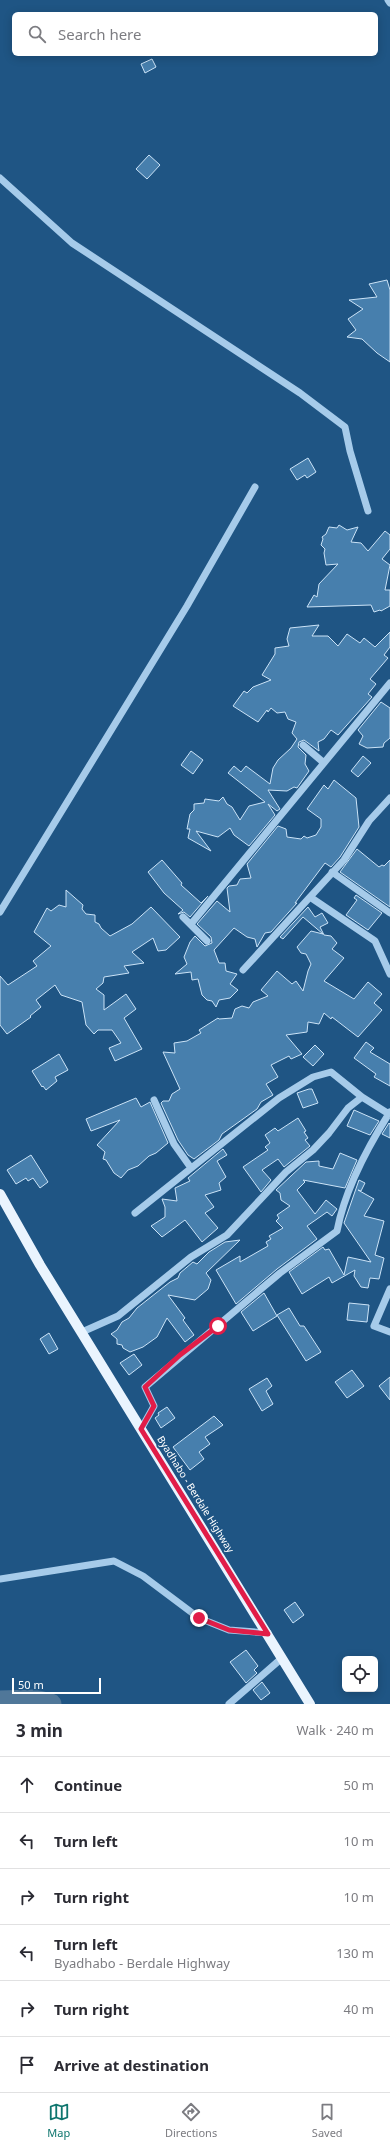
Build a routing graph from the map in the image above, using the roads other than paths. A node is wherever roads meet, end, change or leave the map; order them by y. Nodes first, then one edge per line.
1 (388, 0) edge
2 (390, 3) edge
3 (0, 178) edge
4 (255, 487) dead end
5 (368, 511) dead end
6 (390, 683) edge
7 (303, 746) dead end
8 (324, 763) junction
9 (390, 798) edge
10 (332, 872) junction
11 (310, 897) junction
12 (0, 912) edge
13 (390, 913) edge
14 (183, 917) dead end
15 (191, 924) junction
16 (207, 942) dead end
17 (243, 970) dead end
18 (390, 974) edge
19 (362, 1097) junction
20 (154, 1100) dead end
21 (390, 1113) edge
22 (192, 1168) junction
23 (0, 1194) edge
24 (135, 1213) dead end
25 (390, 1289) edge
26 (82, 1332) junction
27 (390, 1332) edge
28 (141, 1429) junction
29 (0, 1579) edge
30 (268, 1634) junction
31 (282, 1658) junction
32 (229, 1704) edge
33 (310, 1704) edge

1 - 2 street
3 - 5 street
4 - 12 street
6 - 8 street
7 - 8 street
8 - 15 street
9 - 10 street
10 - 11 street
10 - 13 street
11 - 17 street
11 - 18 street
14 - 15 street
15 - 16 street
19 - 21 street
19 - 22 street
19 - 26 street
20 - 22 street
21 - 28 street
22 - 24 street
23 - 26 main road, Byadhabo - Berdale Highway
25 - 27 street
26 - 28 main road, Byadhabo - Berdale Highway
28 - 30 main road, Byadhabo - Berdale Highway
29 - 30 street
30 - 31 main road, Byadhabo - Berdale Highway
31 - 32 street
31 - 33 main road, Byadhabo - Berdale Highway

